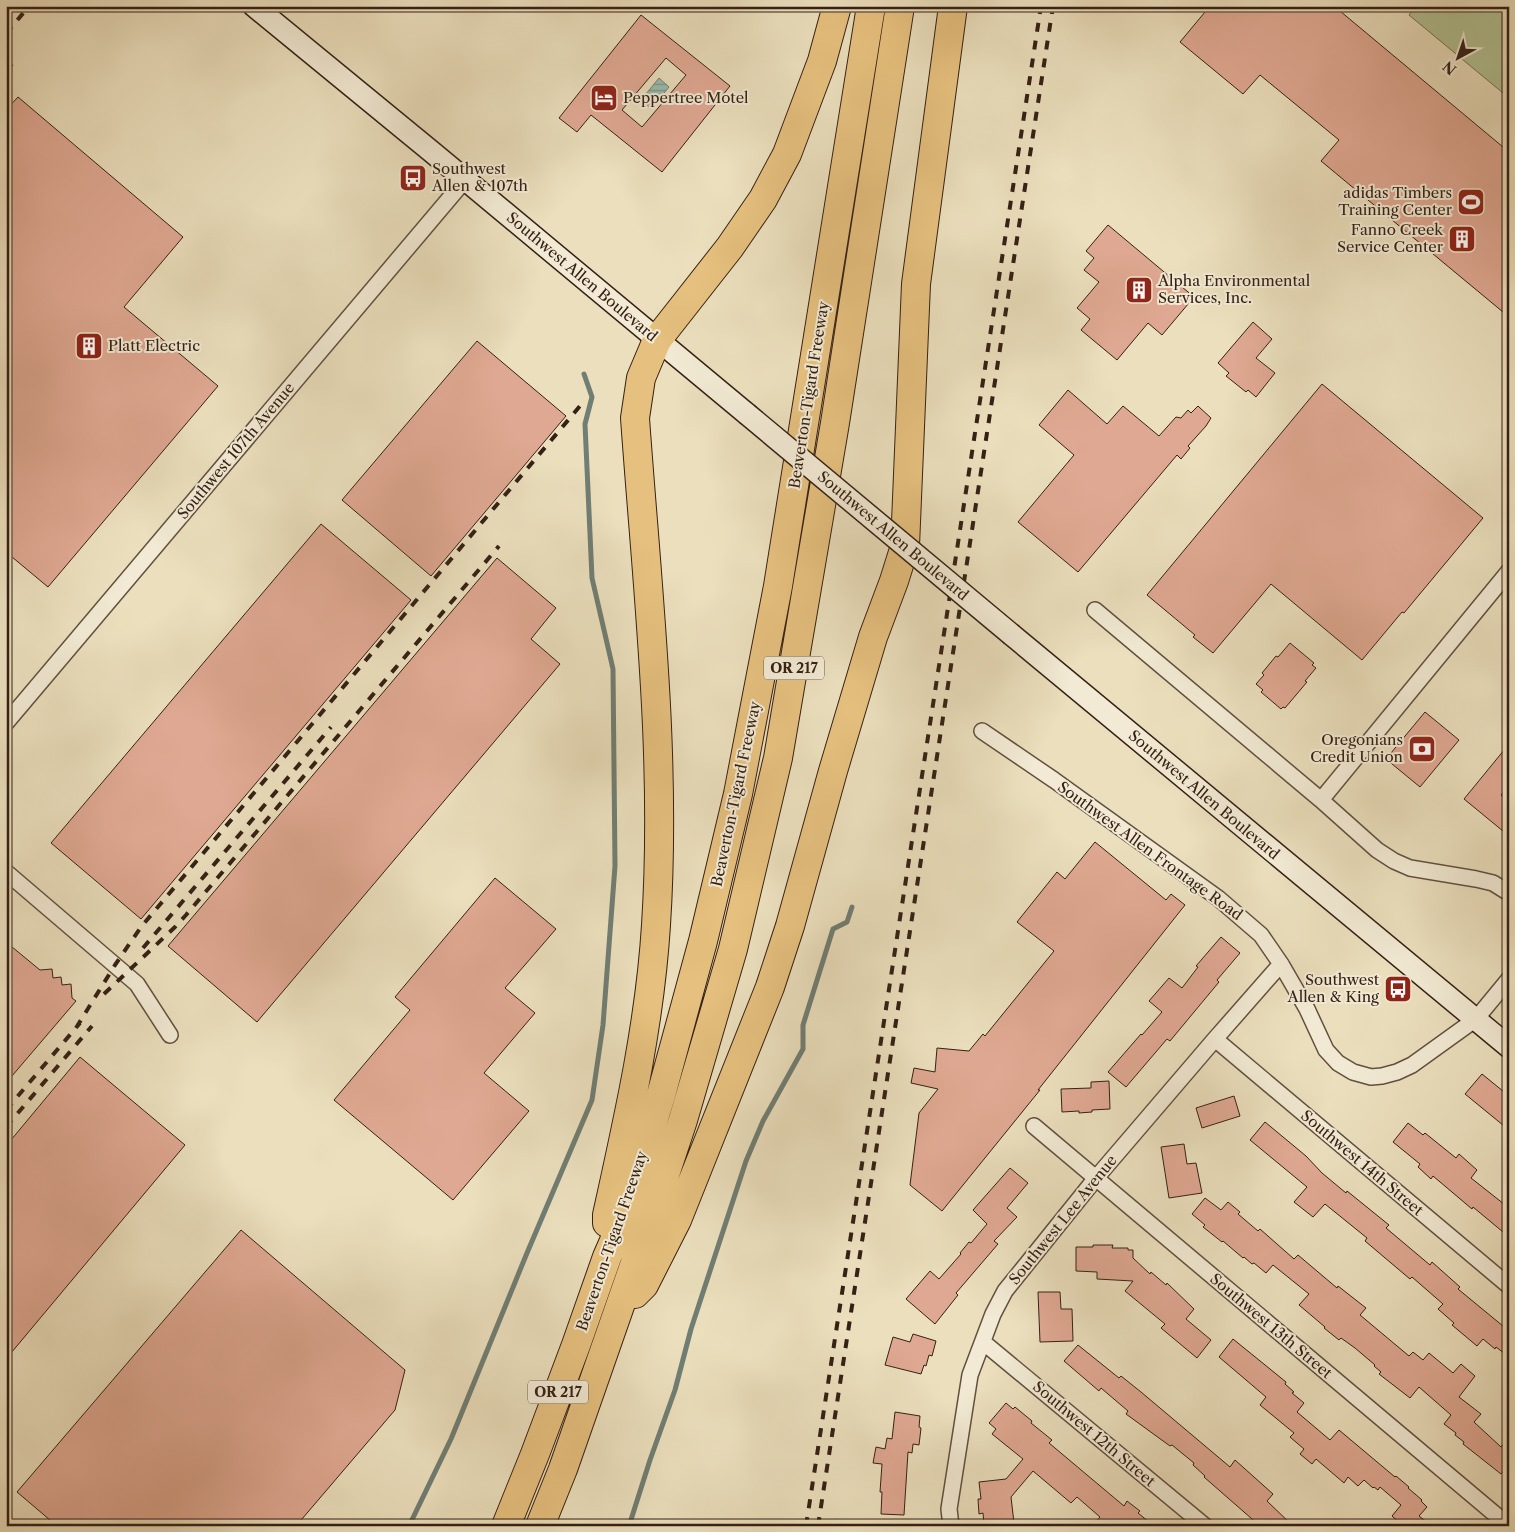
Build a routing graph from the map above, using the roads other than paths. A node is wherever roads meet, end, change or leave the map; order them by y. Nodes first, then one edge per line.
1 (254, 6) edge
2 (837, 6) edge
3 (871, 6) edge
4 (900, 6) edge
5 (953, 6) edge
6 (465, 180) junction
7 (657, 340) junction
8 (905, 546) junction
9 (1509, 571) edge
10 (1095, 610) dead end
11 (6, 723) edge
12 (982, 731) dead end
13 (1321, 800) junction
14 (6, 872) edge
15 (1509, 892) edge
16 (1281, 964) junction
17 (1509, 979) edge
18 (1476, 1019) junction
19 (170, 1034) dead end
20 (1215, 1039) junction
21 (1509, 1047) edge
22 (1034, 1126) dead end
23 (1096, 1178) junction
24 (607, 1257) junction
25 (1509, 1286) edge
26 (617, 1313) junction
27 (983, 1342) junction
28 (506, 1526) edge
29 (540, 1526) edge
30 (951, 1526) edge
31 (1205, 1526) edge
32 (1509, 1526) edge

1 - 6 main road, Southwest Allen Boulevard
2 - 7 highway
3 - 24 highway, Beaverton-Tigard Freeway / OR 217
4 - 26 highway, Beaverton-Tigard Freeway / OR 217
5 - 8 highway
6 - 7 main road, Southwest Allen Boulevard
6 - 11 street, Southwest 107th Avenue
7 - 8 main road, Southwest Allen Boulevard, bridge
7 - 24 highway
8 - 18 main road, Southwest Allen Boulevard, bridge
8 - 26 highway
9 - 13 street
10 - 13 street
12 - 16 street, Southwest Allen Frontage Road
13 - 15 street
14 - 19 street
16 - 18 street, Southwest Allen Frontage Road
16 - 20 street, Southwest Lee Avenue
17 - 18 street, Southwest Allen Frontage Road
18 - 21 main road, Southwest Allen Boulevard
20 - 23 street, Southwest Lee Avenue
20 - 25 street, Southwest 14th Street
22 - 23 street, Southwest 13th Street
23 - 27 street, Southwest Lee Avenue
23 - 32 street, Southwest 13th Street
24 - 28 highway, Beaverton-Tigard Freeway / OR 217
26 - 29 highway, Beaverton-Tigard Freeway / OR 217
27 - 30 street, Southwest Lee Avenue
27 - 31 street, Southwest 12th Street

